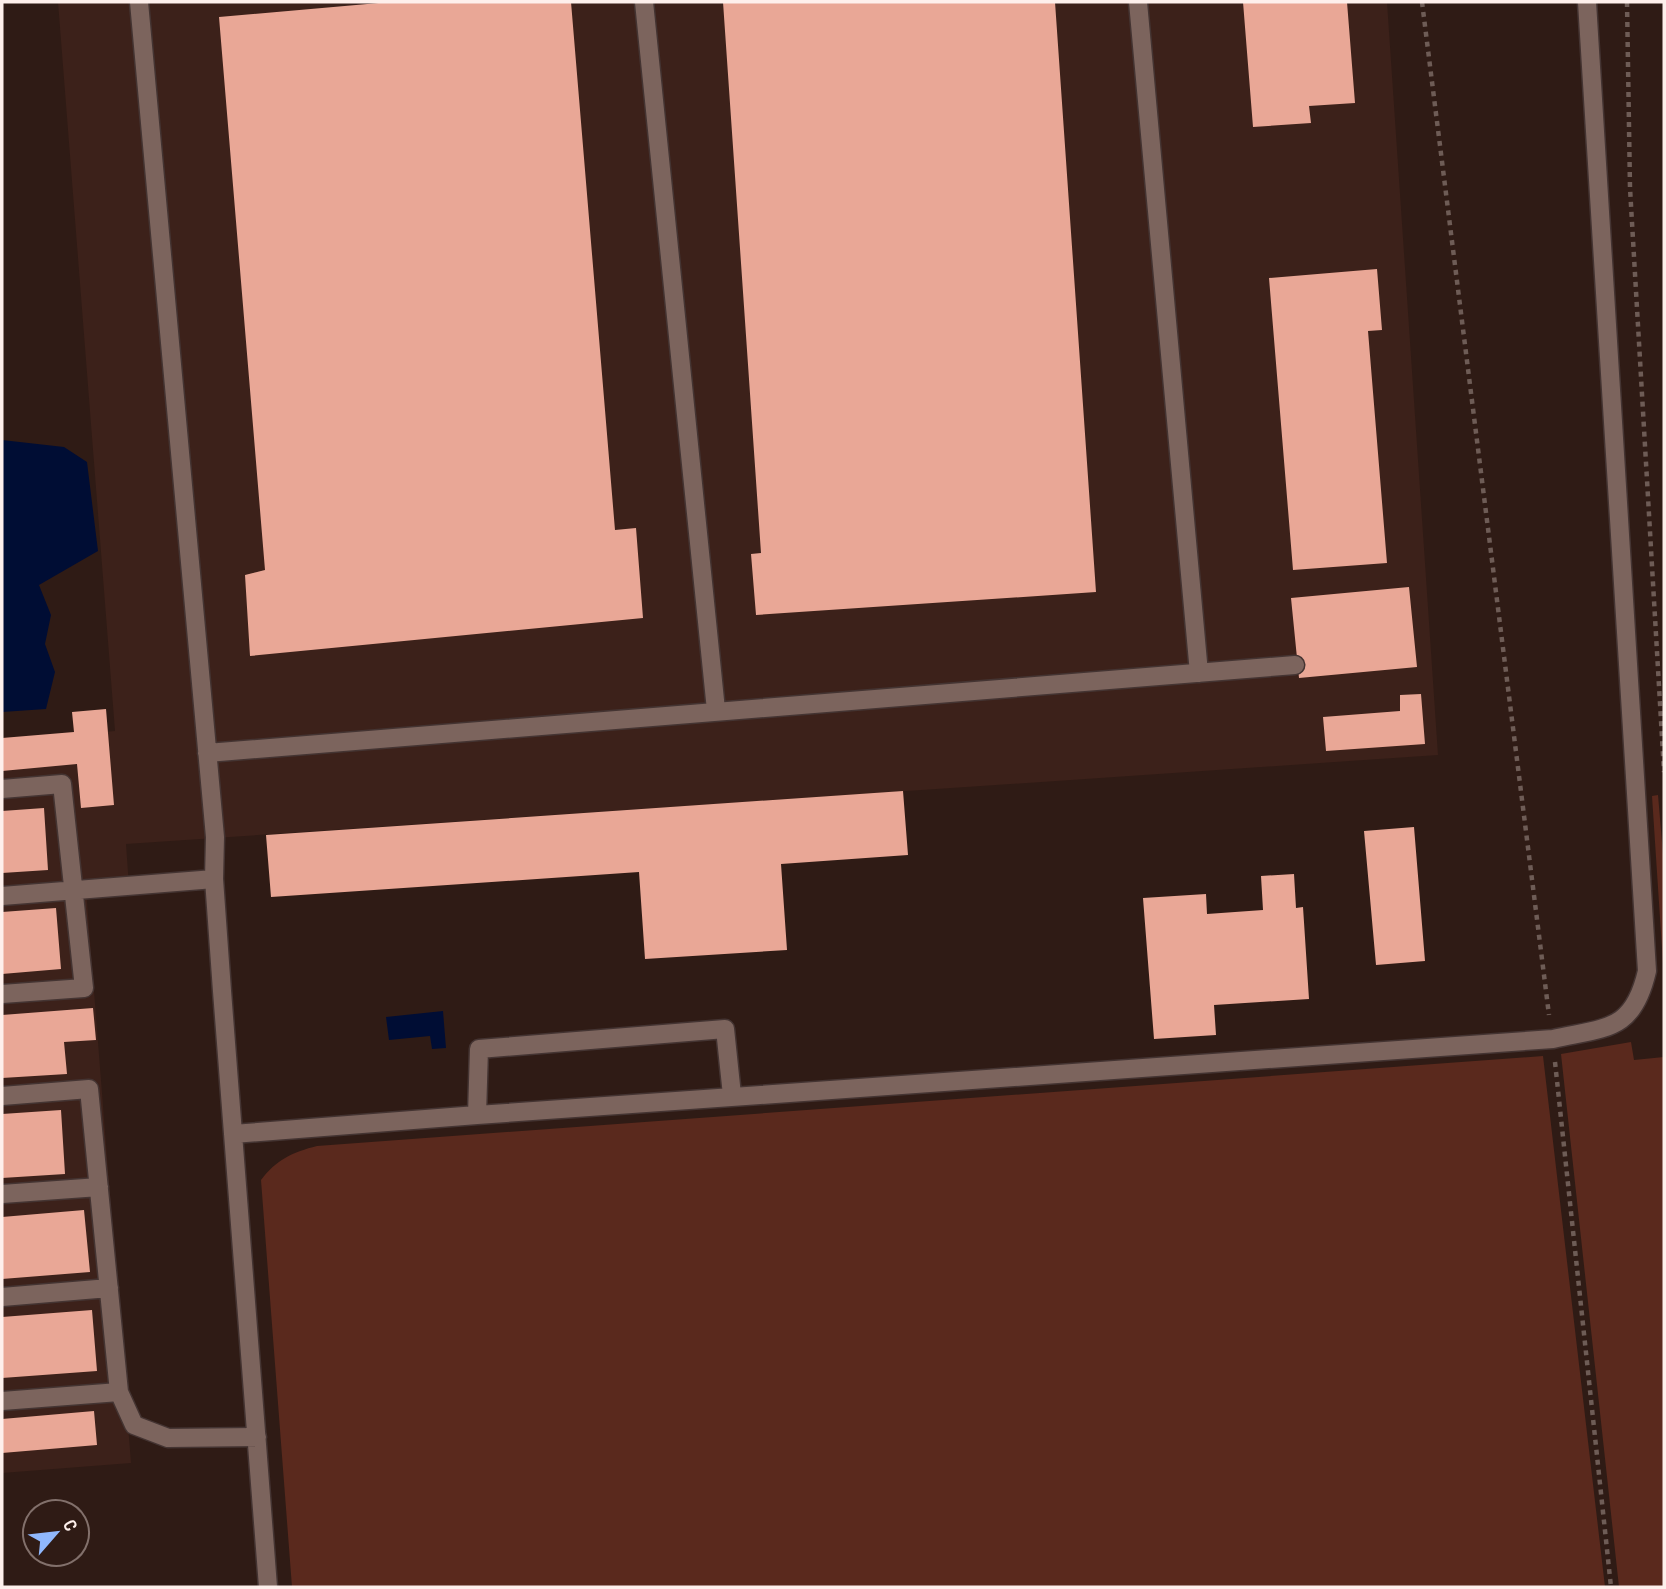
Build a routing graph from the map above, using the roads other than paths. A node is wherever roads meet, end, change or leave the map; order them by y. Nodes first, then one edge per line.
1 (139, 2) edge
2 (644, 2) edge
3 (1138, 2) edge
4 (1587, 2) edge
5 (1295, 665) dead end
6 (1199, 673) junction
7 (716, 710) junction
8 (207, 753) junction
9 (2, 789) edge
10 (214, 879) junction
11 (76, 891) junction
12 (2, 896) edge
13 (2, 994) edge
14 (732, 1095) junction
15 (2, 1096) edge
16 (477, 1115) junction
17 (233, 1134) junction
18 (99, 1187) junction
19 (2, 1194) edge
20 (109, 1288) junction
21 (2, 1297) edge
22 (119, 1392) junction
23 (2, 1401) edge
24 (257, 1437) junction
25 (268, 1587) edge

1 - 8 lane
2 - 7 lane
3 - 6 lane
4 - 14 lane
5 - 6 lane
6 - 7 lane
7 - 8 lane
8 - 10 lane
9 - 11 lane
10 - 11 lane
10 - 17 lane
11 - 12 lane
11 - 13 lane
14 - 16 lane
14 - 16 lane
15 - 18 lane
16 - 17 lane
17 - 24 lane
18 - 19 lane
18 - 20 lane
20 - 21 lane
20 - 22 lane
22 - 23 lane
22 - 24 lane
24 - 25 lane

